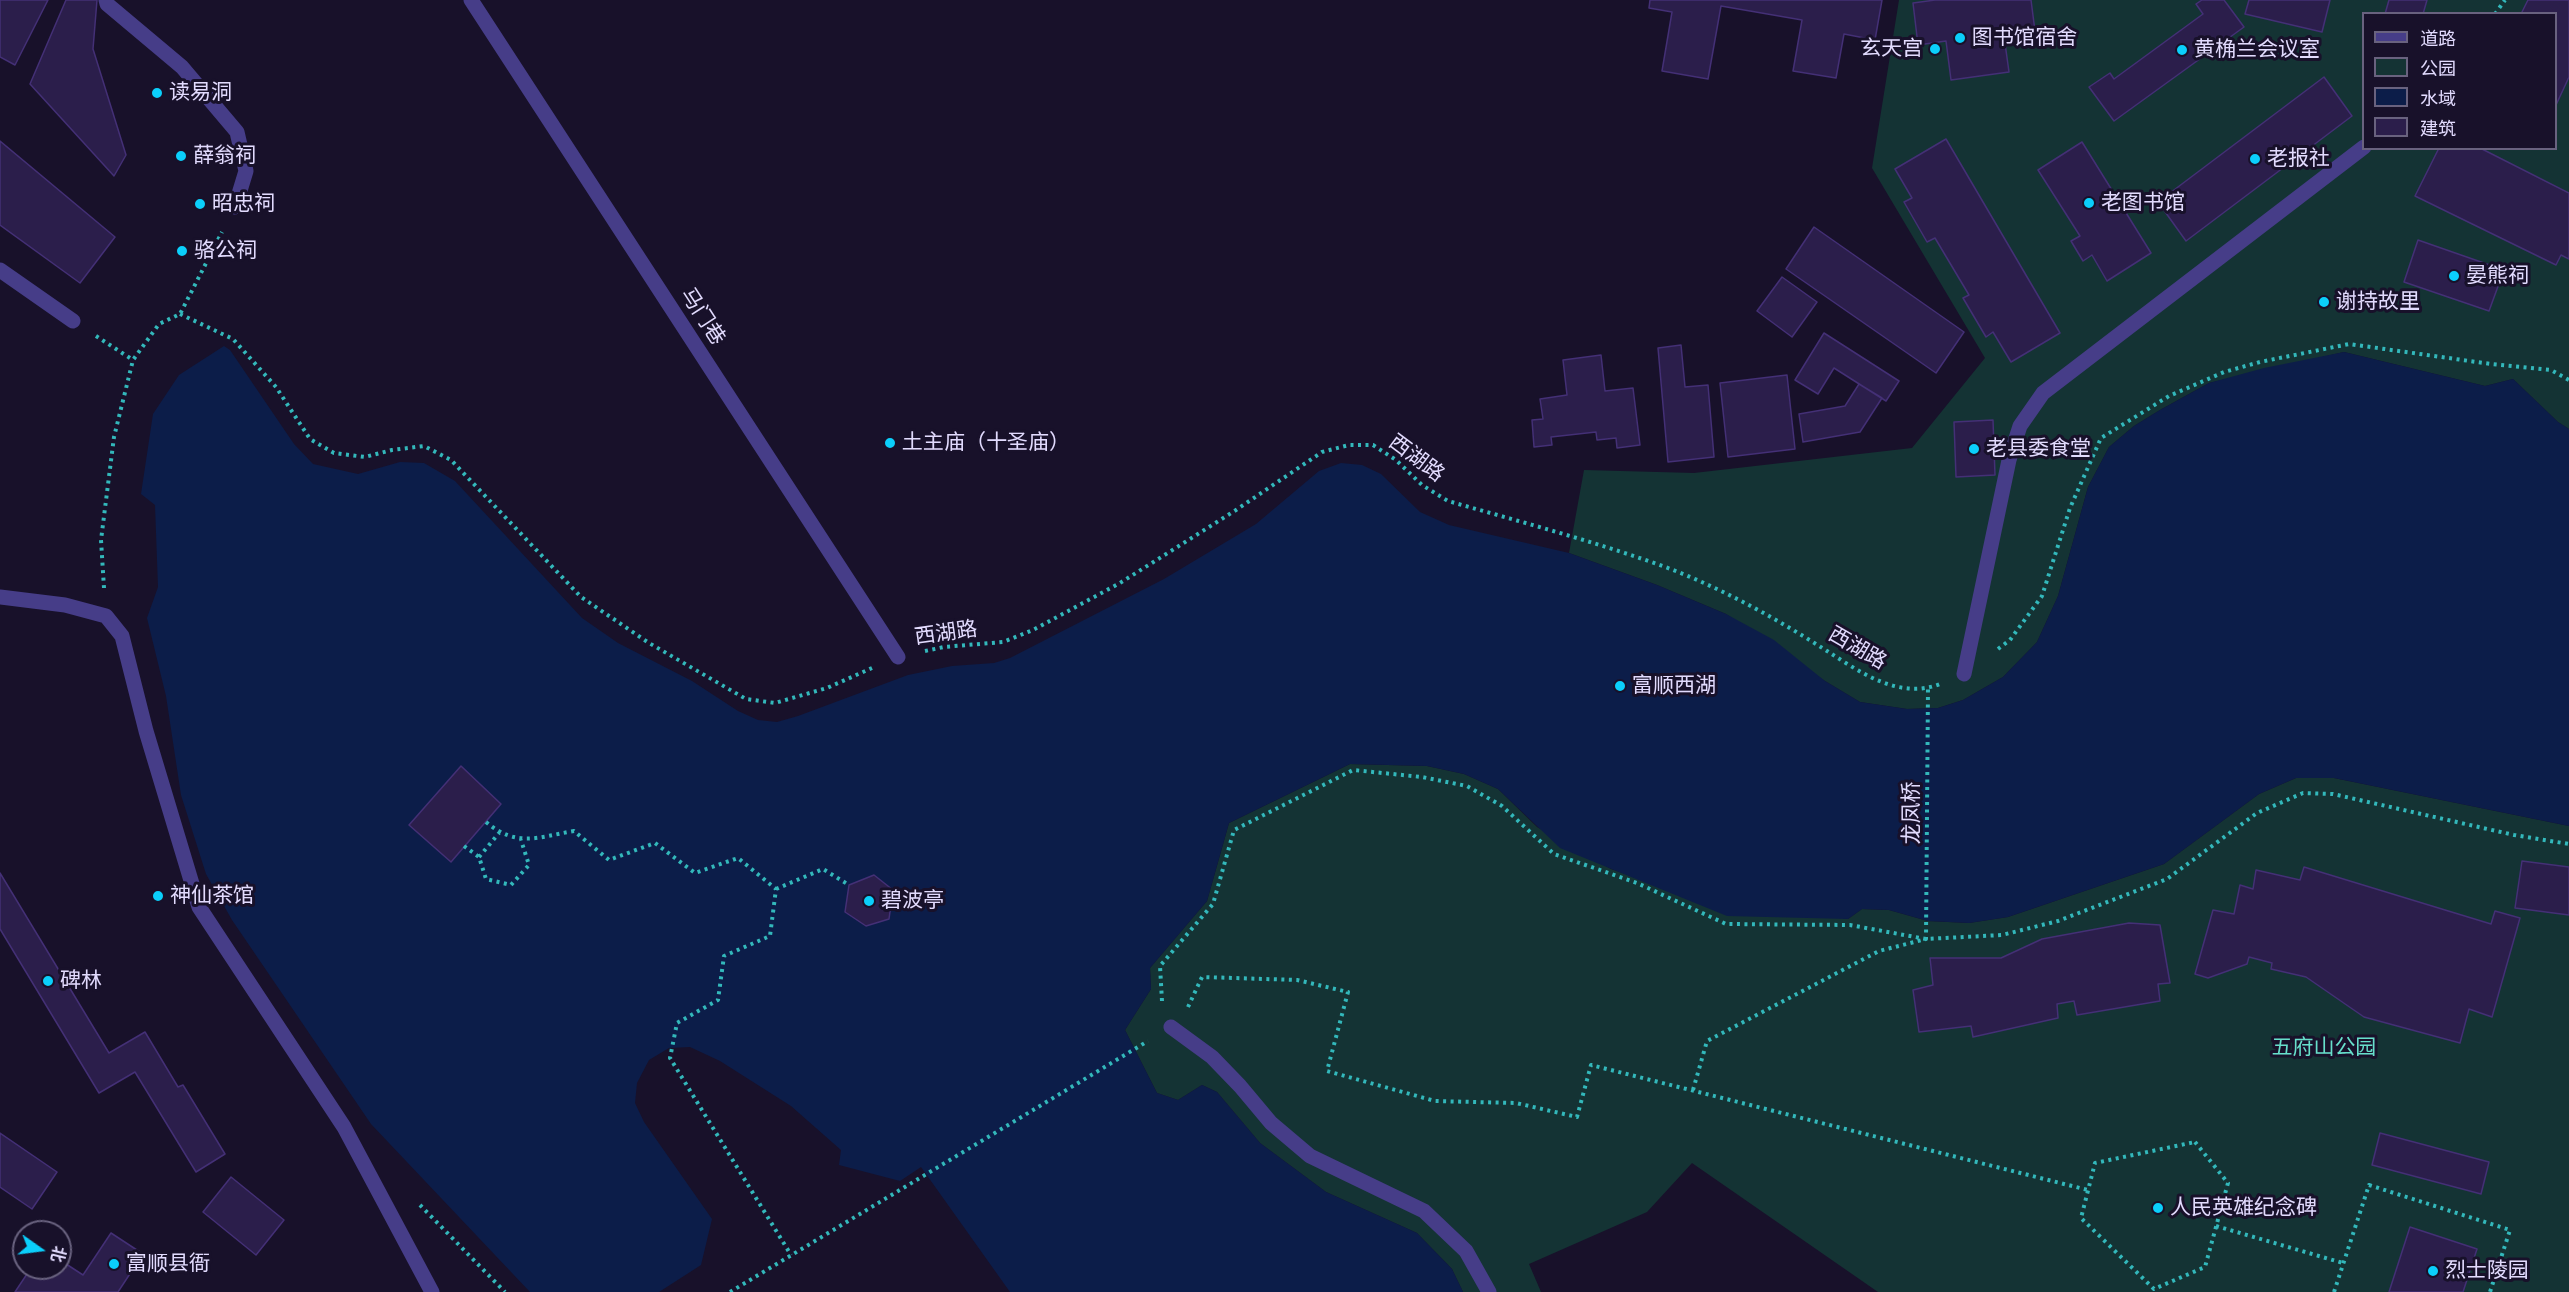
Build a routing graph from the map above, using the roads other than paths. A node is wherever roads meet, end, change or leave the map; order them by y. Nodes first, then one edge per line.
1 (106, 0) edge
2 (471, 0) edge
3 (2362, 149) edge
4 (235, 207) road end
5 (0, 270) edge
6 (73, 321) road end
7 (0, 597) edge
8 (898, 657) road end
9 (1964, 674) road end
10 (1171, 1027) road end
11 (432, 1292) edge
12 (1489, 1292) edge

1 - 4 street
2 - 8 street, 马门巷
3 - 9 street
5 - 6 street
7 - 11 street
10 - 12 street

